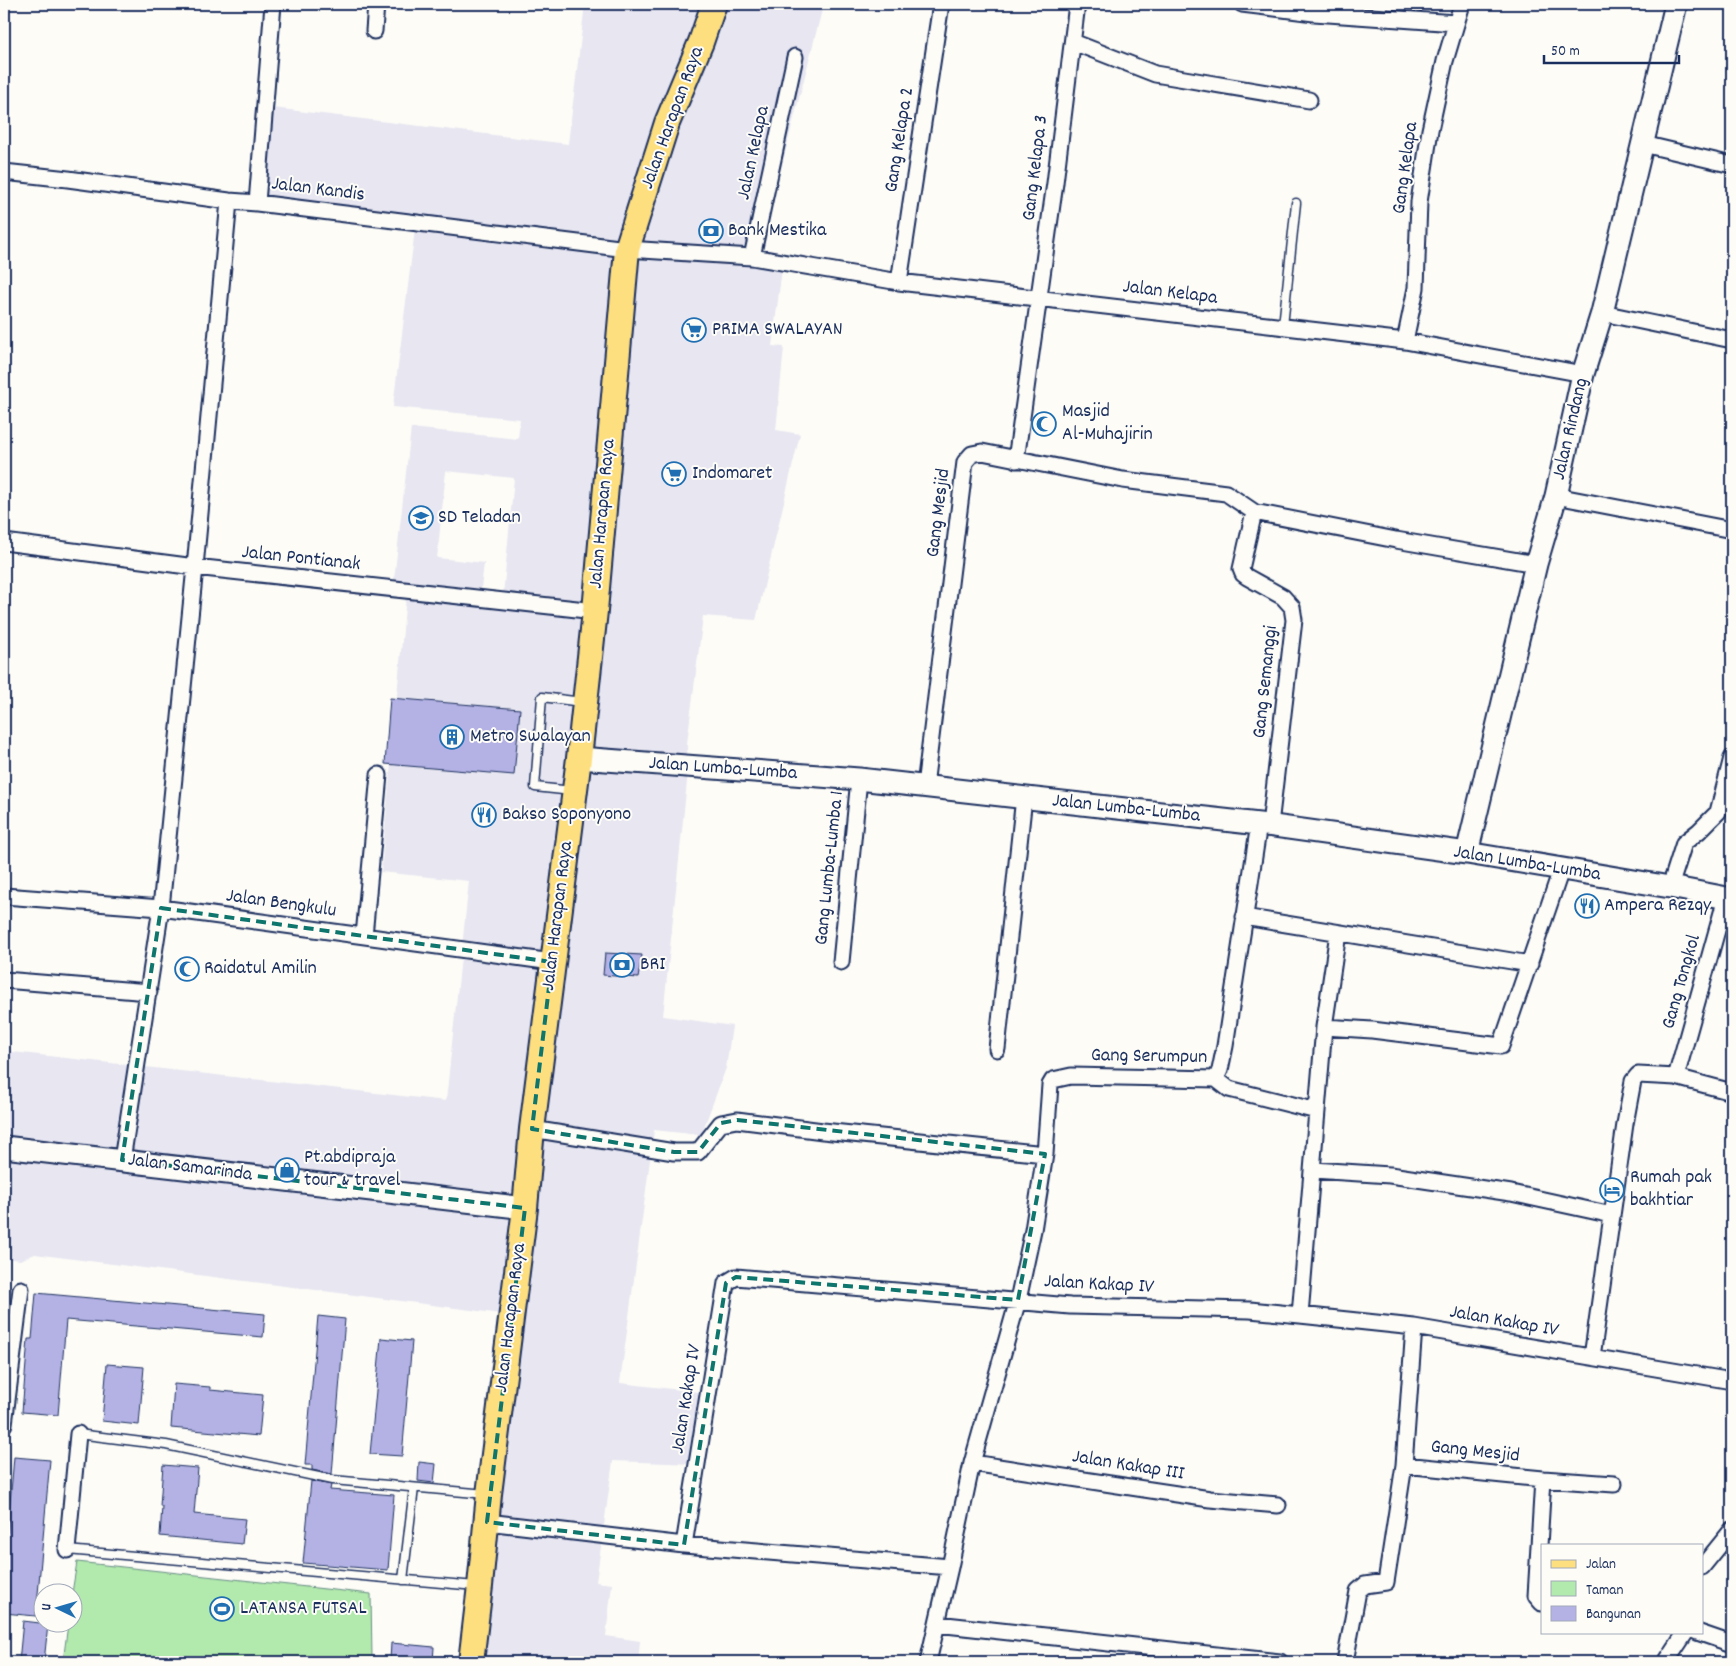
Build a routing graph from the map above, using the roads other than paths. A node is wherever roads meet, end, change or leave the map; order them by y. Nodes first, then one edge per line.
1 (274, 4) edge
2 (376, 4) edge
3 (714, 4) edge
4 (941, 4) edge
5 (1077, 4) edge
6 (1242, 4) edge
7 (1462, 4) edge
8 (1676, 4) edge
9 (1456, 23) junction
10 (374, 31) dead end
11 (1073, 42) junction
12 (795, 57) dead end
13 (1309, 100) dead end
14 (1643, 144) junction
15 (1732, 165) edge
16 (4, 172) edge
17 (228, 201) junction
18 (257, 203) junction
19 (1296, 203) dead end
20 (627, 249) junction
21 (752, 257) junction
22 (899, 282) junction
23 (1039, 298) junction
24 (1602, 313) junction
25 (1283, 326) junction
26 (1732, 340) edge
27 (1406, 341) junction
28 (1583, 374) junction
29 (1016, 460) junction
30 (1556, 496) junction
31 (1254, 512) junction
32 (1732, 530) edge
33 (4, 542) edge
34 (1536, 564) junction
35 (195, 567) junction
36 (595, 610) junction
37 (585, 702) junction
38 (579, 758) junction
39 (1732, 758) edge
40 (378, 775) dead end
41 (859, 779) junction
42 (925, 786) junction
43 (574, 792) junction
44 (1024, 797) junction
45 (1264, 825) junction
46 (1466, 853) junction
47 (1561, 870) junction
48 (1670, 887) junction
49 (4, 896) edge
50 (1729, 899) edge
51 (161, 908) junction
52 (1244, 917) junction
53 (1338, 934) junction
54 (364, 936) junction
55 (552, 962) junction
56 (841, 962) dead end
57 (1530, 964) junction
58 (4, 980) edge
59 (149, 992) junction
60 (1324, 1027) junction
61 (997, 1049) dead end
62 (1676, 1077) junction
63 (1216, 1079) junction
64 (1732, 1092) edge
65 (1317, 1111) junction
66 (532, 1129) junction
67 (4, 1147) edge
68 (1045, 1154) junction
69 (122, 1160) junction
70 (1312, 1170) junction
71 (525, 1208) junction
72 (1612, 1215) junction
73 (20, 1289) dead end
74 (1018, 1300) junction
75 (1300, 1315) junction
76 (1414, 1327) junction
77 (1592, 1357) junction
78 (1732, 1381) edge
79 (4, 1424) edge
80 (78, 1434) joint
81 (972, 1463) junction
82 (1404, 1465) junction
83 (1543, 1479) junction
84 (1614, 1484) dead end
85 (414, 1488) junction
86 (489, 1494) junction
87 (1278, 1505) dead end
88 (487, 1522) junction
89 (1732, 1530) edge
90 (684, 1545) junction
91 (68, 1550) joint
92 (1704, 1565) edge
93 (950, 1567) junction
94 (403, 1580) junction
95 (480, 1586) junction
96 (1541, 1602) edge
97 (937, 1624) junction
98 (1685, 1634) edge
99 (1703, 1634) edge
100 (1732, 1644) edge
101 (471, 1662) edge
102 (928, 1662) edge
103 (1280, 1662) edge
104 (1345, 1662) edge
105 (1666, 1662) edge

1 - 18 street
2 - 10 street
3 - 20 main road, Jalan Harapan Raya
4 - 22 street, Gang Kelapa 2
5 - 11 street, Gang Kelapa 3
6 - 9 street
7 - 9 street, Gang Kelapa
8 - 14 street, Jalan Rindang
9 - 27 street, Gang Kelapa
11 - 13 street
11 - 23 street, Gang Kelapa 3
12 - 21 street, Jalan Kelapa
14 - 15 street
14 - 24 street, Jalan Rindang
16 - 17 street, Jalan Kandis
17 - 18 street, Jalan Kandis
17 - 35 street
18 - 20 street, Jalan Kandis
19 - 25 lane
20 - 21 street, Jalan Kelapa
20 - 36 main road, Jalan Harapan Raya
21 - 22 street, Jalan Kelapa
22 - 23 street, Jalan Kelapa
23 - 25 street, Jalan Kelapa
23 - 29 street
24 - 26 street
24 - 28 street, Jalan Rindang
25 - 27 street, Jalan Kelapa
27 - 28 street, Jalan Kelapa
28 - 30 street, Jalan Rindang
29 - 31 street
29 - 42 street, Gang Mesjid
30 - 32 street
30 - 34 street, Jalan Rindang
31 - 34 street
31 - 45 street, Gang Semanggi
33 - 35 street, Jalan Pontianak
34 - 46 street, Jalan Rindang
35 - 36 street, Jalan Pontianak
35 - 51 street
36 - 37 main road, Jalan Harapan Raya
37 - 38 main road, Jalan Harapan Raya
37 - 43 lane
38 - 41 street, Jalan Lumba-Lumba
38 - 43 main road, Jalan Harapan Raya
39 - 48 street
40 - 54 street
41 - 42 street, Jalan Lumba-Lumba
41 - 56 street, Gang Lumba-Lumba 1
42 - 44 street, Jalan Lumba-Lumba
43 - 55 main road, Jalan Harapan Raya
44 - 45 street, Jalan Lumba-Lumba
44 - 61 street
45 - 46 street, Jalan Lumba-Lumba
45 - 52 street, Gang Serumpun
46 - 47 street, Jalan Lumba-Lumba
47 - 48 street, Jalan Lumba-Lumba
47 - 57 street
48 - 50 street, Jalan Lumba-Lumba
49 - 51 street, Jalan Bengkulu
50 - 62 street, Gang Tongkol
51 - 54 street, Jalan Bengkulu
51 - 59 street
52 - 53 street
52 - 63 street, Gang Serumpun
53 - 57 street
53 - 60 street
54 - 55 street, Jalan Bengkulu
55 - 66 main road, Jalan Harapan Raya
57 - 60 street
58 - 59 street
59 - 69 street
60 - 65 street
62 - 64 street
62 - 72 street
63 - 65 street
63 - 68 street, Gang Serumpun
65 - 70 street
66 - 68 street
66 - 71 main road, Jalan Harapan Raya
67 - 69 street, Jalan Samarinda
68 - 74 street
69 - 71 street, Jalan Samarinda
70 - 72 street
70 - 75 street
71 - 86 main road, Jalan Harapan Raya
72 - 77 street
73 - 79 street
74 - 75 street, Jalan Kakap IV
74 - 81 street
74 - 90 street, Jalan Kakap IV
75 - 76 street, Jalan Kakap IV
76 - 77 street, Jalan Kakap IV
76 - 82 street, Gang Mesjid
77 - 78 street, Jalan Kakap IV
80 - 85 lane
80 - 91 street
81 - 87 street, Jalan Kakap III
81 - 93 street
82 - 83 street, Gang Mesjid
82 - 104 street, Gang Mesjid
83 - 84 street, Gang Mesjid
83 - 96 street, Gang Mesjid
85 - 86 lane
85 - 94 lane
86 - 88 main road, Jalan Harapan Raya
88 - 90 street
88 - 95 main road, Jalan Harapan Raya
89 - 92 street
90 - 93 street
91 - 94 lane
93 - 97 street
94 - 95 lane
95 - 101 main road, Jalan Harapan Raya
97 - 102 street
97 - 103 street
98 - 105 street
99 - 100 street

